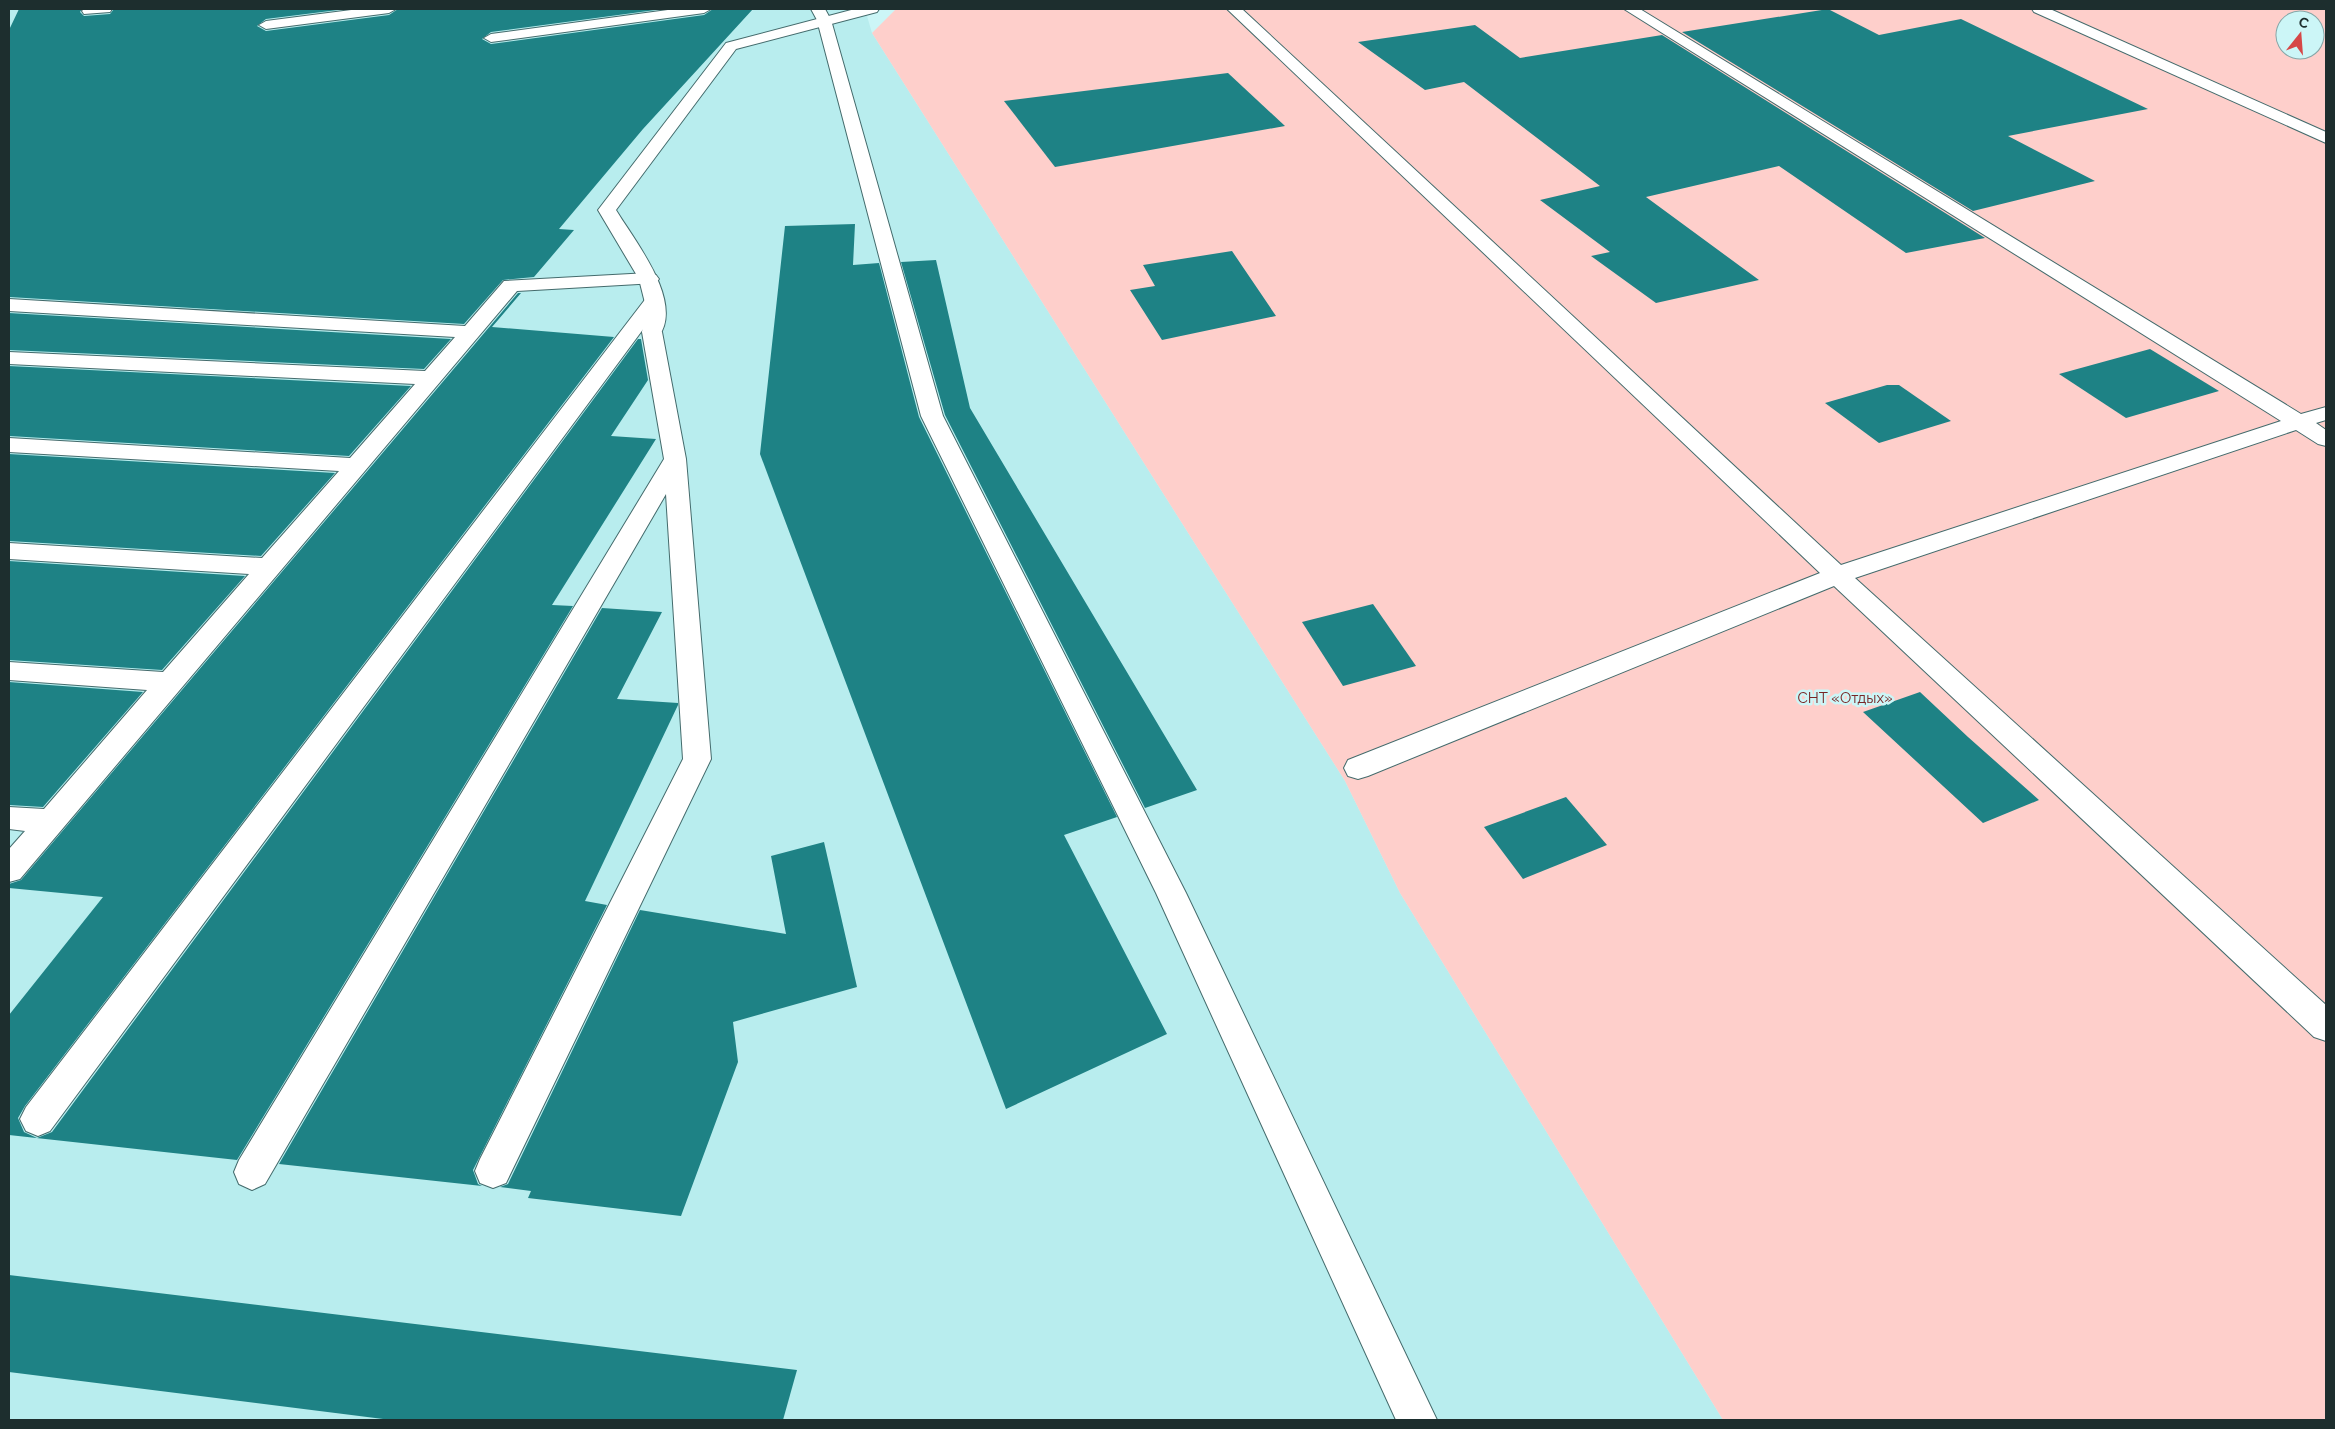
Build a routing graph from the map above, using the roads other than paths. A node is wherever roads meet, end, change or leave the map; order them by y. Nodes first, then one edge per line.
1 (105, 9) edge
2 (389, 9) edge
3 (704, 9) edge
4 (872, 9) edge
5 (1234, 9) edge
6 (1630, 9) edge
7 (2039, 9) edge
8 (89, 11) dead end
9 (821, 14) edge
10 (266, 25) dead end
11 (491, 38) dead end
12 (731, 46) junction
13 (707, 54) dead end
14 (2326, 138) edge
15 (652, 290) junction
16 (9, 305) edge
17 (470, 332) junction
18 (9, 358) edge
19 (431, 378) junction
20 (2326, 413) edge
21 (2298, 422) junction
22 (2326, 439) edge
23 (9, 445) edge
24 (675, 459) junction
25 (356, 465) junction
26 (9, 551) edge
27 (269, 566) junction
28 (1836, 576) junction
29 (9, 671) edge
30 (170, 682) junction
31 (1358, 768) dead end
32 (9, 818) edge
33 (51, 821) junction
34 (9, 870) edge
35 (2326, 1026) edge
36 (38, 1119) dead end
37 (493, 1171) dead end
38 (252, 1172) dead end
39 (1417, 1420) edge

1 - 8 street
2 - 10 street
3 - 11 street
4 - 9 street
5 - 28 street
6 - 21 street
7 - 14 street
9 - 12 street
9 - 39 street
12 - 13 street
12 - 15 street
15 - 17 street
15 - 24 street
15 - 36 street
16 - 17 street
17 - 19 street
18 - 19 street
19 - 25 street
20 - 21 street
21 - 22 street
21 - 28 street
23 - 25 street
24 - 37 street
24 - 38 street
25 - 27 street
26 - 27 street
27 - 30 street
28 - 31 street
28 - 35 street
29 - 30 street
30 - 33 street
32 - 33 street
33 - 34 street

